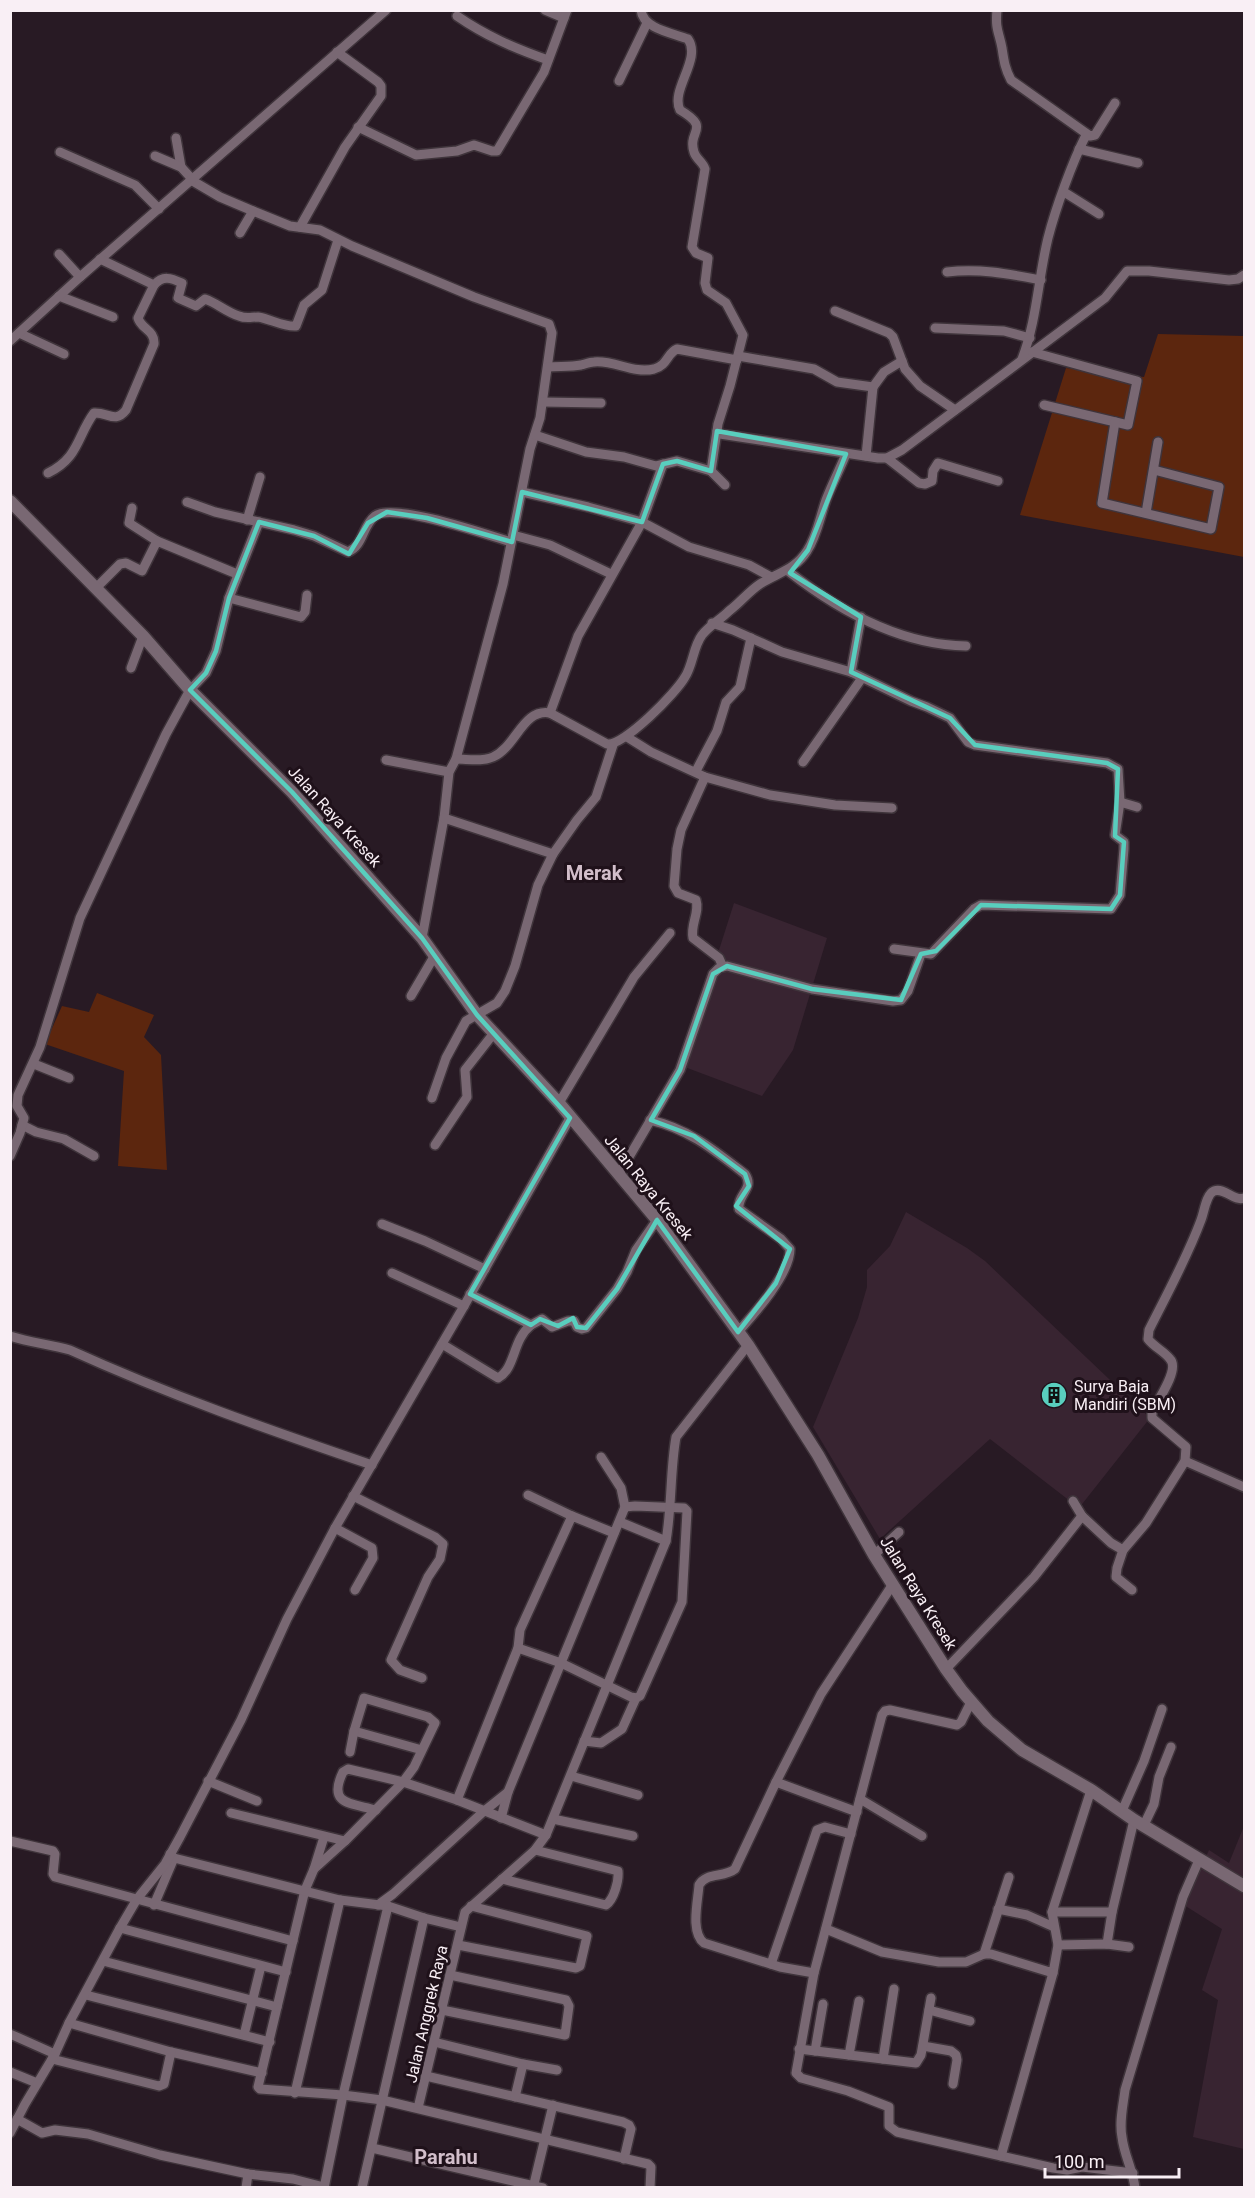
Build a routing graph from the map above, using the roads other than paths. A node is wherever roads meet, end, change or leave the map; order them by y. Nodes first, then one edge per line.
1 (386, 10) edge
2 (545, 10) edge
3 (641, 10) edge
4 (997, 10) edge
5 (565, 14) edge
6 (457, 16) dead end
7 (647, 23) junction
8 (337, 52) junction
9 (548, 60) junction
10 (619, 81) dead end
11 (1115, 103) dead end
12 (358, 127) junction
13 (1086, 135) junction
14 (176, 138) dead end
15 (1079, 149) junction
16 (60, 152) dead end
17 (155, 156) dead end
18 (1138, 164) dead end
19 (181, 166) junction
20 (192, 180) junction
21 (1064, 192) junction
22 (153, 203) junction
23 (253, 211) junction
24 (1100, 214) dead end
25 (300, 227) junction
26 (240, 233) dead end
27 (338, 240) junction
28 (59, 254) dead end
29 (100, 259) junction
30 (947, 272) dead end
31 (78, 275) junction
32 (1241, 277) edge
33 (1041, 280) junction
34 (154, 285) junction
35 (1245, 287) edge
36 (59, 296) junction
37 (835, 311) dead end
38 (113, 317) dead end
39 (936, 328) dead end
40 (19, 333) junction
41 (1030, 338) junction
42 (10, 341) edge
43 (1032, 352) junction
44 (64, 354) dead end
45 (737, 358) junction
46 (1022, 359) junction
47 (902, 361) junction
48 (548, 367) junction
49 (873, 387) junction
50 (543, 402) junction
51 (601, 403) dead end
52 (1044, 405) dead end
53 (955, 410) junction
54 (1115, 422) junction
55 (717, 431) junction
56 (535, 435) junction
57 (1158, 442) dead end
58 (846, 454) junction
59 (866, 456) junction
60 (887, 458) junction
61 (663, 464) junction
62 (1154, 470) junction
63 (711, 471) junction
64 (48, 473) dead end
65 (260, 477) dead end
66 (998, 481) dead end
67 (724, 485) dead end
68 (522, 492) junction
69 (10, 501) edge
70 (188, 502) dead end
71 (132, 508) dead end
72 (1146, 513) junction
73 (247, 520) junction
74 (259, 522) junction
75 (642, 522) junction
76 (512, 538) junction
77 (157, 541) junction
78 (788, 571) junction
79 (237, 574) junction
80 (610, 574) junction
81 (771, 577) junction
82 (96, 588) junction
83 (307, 595) dead end
84 (229, 598) junction
85 (861, 617) junction
86 (712, 623) junction
87 (142, 636) junction
88 (751, 638) junction
89 (966, 646) dead end
90 (131, 668) dead end
91 (851, 672) junction
92 (862, 678) junction
93 (190, 690) junction
94 (549, 713) junction
95 (627, 737) junction
96 (613, 745) junction
97 (456, 759) junction
98 (386, 760) dead end
99 (803, 762) dead end
100 (449, 772) junction
101 (700, 774) junction
102 (1120, 802) junction
103 (1137, 807) dead end
104 (892, 808) dead end
105 (444, 818) junction
106 (553, 854) junction
107 (670, 933) dead end
108 (422, 938) junction
109 (894, 949) dead end
110 (921, 954) junction
111 (435, 956) junction
112 (723, 967) junction
113 (411, 996) dead end
114 (477, 1015) junction
115 (494, 1033) junction
116 (34, 1064) junction
117 (69, 1078) dead end
118 (432, 1098) dead end
119 (559, 1103) junction
120 (570, 1118) junction
121 (650, 1120) junction
122 (22, 1125) junction
123 (435, 1144) dead end
124 (10, 1156) edge
125 (94, 1156) dead end
126 (619, 1174) junction
127 (1245, 1198) edge
128 (657, 1220) junction
129 (382, 1224) dead end
130 (485, 1269) junction
131 (392, 1273) dead end
132 (470, 1294) junction
133 (464, 1306) junction
134 (531, 1325) junction
135 (738, 1332) junction
136 (10, 1336) edge
137 (442, 1344) junction
138 (748, 1345) junction
139 (601, 1457) dead end
140 (1185, 1461) junction
141 (372, 1465) junction
142 (1245, 1487) edge
143 (528, 1495) dead end
144 (353, 1496) junction
145 (1073, 1501) dead end
146 (625, 1507) junction
147 (671, 1508) junction
148 (572, 1516) junction
149 (1082, 1516) junction
150 (620, 1522) junction
151 (335, 1528) junction
152 (900, 1532) dead end
153 (614, 1533) junction
154 (666, 1541) junction
155 (1123, 1550) junction
156 (874, 1554) junction
157 (893, 1584) junction
158 (355, 1590) dead end
159 (1132, 1590) dead end
160 (518, 1648) junction
161 (561, 1663) junction
162 (946, 1669) junction
163 (422, 1678) dead end
164 (607, 1686) junction
165 (636, 1698) junction
166 (971, 1702) junction
167 (1162, 1708) dead end
168 (354, 1731) junction
169 (584, 1741) junction
170 (1171, 1747) dead end
171 (422, 1750) junction
172 (350, 1752) dead end
173 (571, 1776) junction
174 (208, 1780) junction
175 (403, 1782) junction
176 (776, 1782) junction
177 (1090, 1790) junction
178 (508, 1792) junction
179 (638, 1795) dead end
180 (860, 1799) junction
181 (457, 1800) junction
182 (257, 1801) dead end
183 (376, 1810) junction
184 (1122, 1811) junction
185 (483, 1812) junction
186 (857, 1812) junction
187 (231, 1814) dead end
188 (501, 1818) junction
189 (553, 1819) junction
190 (1139, 1822) junction
191 (851, 1834) junction
192 (546, 1835) junction
193 (633, 1836) dead end
194 (922, 1836) dead end
195 (324, 1837) junction
196 (10, 1841) edge
197 (345, 1841) junction
198 (534, 1850) junction
199 (172, 1856) junction
200 (1199, 1860) junction
201 (314, 1869) junction
202 (1009, 1877) dead end
203 (502, 1879) junction
204 (1245, 1886) edge
205 (305, 1890) junction
206 (137, 1899) junction
207 (340, 1900) junction
208 (154, 1905) junction
209 (378, 1905) junction
210 (388, 1906) junction
211 (471, 1906) junction
212 (998, 1910) junction
213 (1052, 1912) junction
214 (1112, 1912) junction
215 (424, 1918) junction
216 (460, 1927) junction
217 (1054, 1927) junction
218 (120, 1928) junction
219 (826, 1929) junction
220 (293, 1941) junction
221 (1107, 1944) junction
222 (458, 1945) junction
223 (1058, 1945) junction
224 (1129, 1947) dead end
225 (984, 1954) junction
226 (103, 1961) junction
227 (771, 1964) junction
228 (261, 1966) junction
229 (286, 1972) junction
230 (1053, 1972) junction
231 (814, 1973) junction
232 (450, 1975) junction
233 (894, 1989) dead end
234 (86, 1995) junction
235 (931, 1998) dead end
236 (252, 2001) junction
237 (859, 2001) dead end
238 (823, 2004) dead end
239 (277, 2007) junction
240 (442, 2010) junction
241 (929, 2010) junction
242 (970, 2021) dead end
243 (69, 2023) junction
244 (10, 2034) edge
245 (244, 2035) junction
246 (270, 2042) junction
247 (434, 2042) junction
248 (923, 2046) junction
249 (799, 2049) junction
250 (815, 2051) junction
251 (171, 2052) junction
252 (849, 2055) junction
253 (53, 2056) junction
254 (883, 2060) junction
255 (523, 2064) junction
256 (557, 2070) dead end
257 (10, 2072) edge
258 (262, 2073) junction
259 (426, 2076) junction
260 (37, 2083) junction
261 (953, 2084) dead end
262 (295, 2093) junction
263 (343, 2095) junction
264 (515, 2097) junction
265 (382, 2100) junction
266 (553, 2105) junction
267 (418, 2108) junction
268 (17, 2119) junction
269 (10, 2133) edge
270 (545, 2139) junction
271 (372, 2148) junction
272 (1001, 2156) junction
273 (624, 2159) junction
274 (1133, 2173) junction
275 (248, 2174) junction
276 (285, 2183) edge
277 (246, 2187) edge
278 (324, 2187) edge
279 (362, 2187) edge
280 (536, 2187) edge
281 (650, 2187) edge
282 (1135, 2187) edge

1 - 8 street
2 - 5 street
3 - 7 street
4 - 13 street
5 - 9 street
6 - 9 street
7 - 10 street
7 - 45 street
8 - 12 street
8 - 20 street
9 - 12 street
11 - 13 street
12 - 25 street
13 - 15 street
14 - 19 street
15 - 18 street
15 - 21 street
16 - 22 street
17 - 19 street
19 - 20 street
20 - 22 street
20 - 23 street
21 - 24 street
21 - 33 street
22 - 29 street
23 - 25 street
23 - 26 street
25 - 27 street
27 - 34 street
27 - 48 street
28 - 31 street
29 - 31 street
29 - 34 street
30 - 33 street
31 - 36 street
32 - 35 street
32 - 43 street
33 - 41 street
34 - 64 street
36 - 38 street
36 - 40 street
37 - 47 street
39 - 41 street
40 - 42 street
40 - 44 street
41 - 46 street
43 - 46 street
43 - 54 street
45 - 48 street
45 - 49 street
45 - 55 street
46 - 53 street
47 - 49 street
47 - 53 street
48 - 50 street
49 - 59 street
50 - 51 street
50 - 56 street
52 - 54 street
53 - 60 street
54 - 72 street
55 - 58 street
55 - 63 street
56 - 61 street
56 - 68 street
57 - 62 street
58 - 59 street
58 - 78 street
59 - 60 street
60 - 66 street
61 - 63 street
61 - 75 street
62 - 72 street
62 - 72 street
63 - 67 street
65 - 73 street
68 - 75 street
68 - 76 street
69 - 82 main road, Jalan Raya Kresek
70 - 73 street
71 - 77 street
73 - 74 street
74 - 76 street
74 - 79 street
75 - 80 street
75 - 81 street
76 - 80 street
76 - 97 street
77 - 79 street
77 - 82 street
78 - 81 street
78 - 85 street
79 - 84 street
80 - 94 street
81 - 86 street
82 - 87 main road, Jalan Raya Kresek
83 - 84 street
84 - 93 street
85 - 89 street
85 - 91 street
86 - 88 street
86 - 95 street
87 - 90 street
87 - 93 main road, Jalan Raya Kresek
88 - 91 street
88 - 101 street
91 - 92 street
92 - 99 street
92 - 102 street
93 - 108 main road, Jalan Raya Kresek
93 - 116 street
94 - 96 street
94 - 97 street
95 - 96 street
95 - 101 street
96 - 106 street
97 - 100 street
98 - 100 street
100 - 105 street
101 - 104 street
101 - 112 street
102 - 103 street
102 - 110 street
105 - 106 street
105 - 108 street
106 - 114 street
107 - 119 street
108 - 111 main road, Jalan Raya Kresek
109 - 110 street
110 - 112 street
111 - 113 street
111 - 114 main road, Jalan Raya Kresek
112 - 121 street
114 - 115 main road, Jalan Raya Kresek
114 - 118 street
115 - 119 main road, Jalan Raya Kresek
115 - 123 street
116 - 117 street
116 - 122 street
119 - 120 main road, Jalan Raya Kresek
120 - 126 main road, Jalan Raya Kresek
120 - 130 street
121 - 126 street
121 - 135 street
122 - 124 street
122 - 125 street
126 - 128 main road, Jalan Raya Kresek
127 - 140 street
128 - 134 street
128 - 135 main road, Jalan Raya Kresek
129 - 130 street
130 - 132 street
131 - 133 street
132 - 133 street
132 - 134 street
133 - 137 street
134 - 137 street
135 - 138 main road, Jalan Raya Kresek
136 - 141 street
137 - 141 street
138 - 147 street
138 - 156 main road, Jalan Raya Kresek
139 - 146 street
140 - 142 street
140 - 155 street
141 - 144 street
143 - 148 street
144 - 151 street
144 - 163 street
145 - 149 street
146 - 147 street
146 - 150 street
147 - 154 street
147 - 165 street
148 - 153 street
148 - 160 street
149 - 155 street
149 - 162 street
150 - 153 street
150 - 154 street
151 - 158 street
151 - 174 street
152 - 156 street
153 - 161 street
154 - 164 street
155 - 159 street
156 - 157 main road, Jalan Raya Kresek
157 - 162 main road, Jalan Raya Kresek
157 - 176 street
160 - 161 street
160 - 181 street
161 - 164 street
161 - 178 street
162 - 166 main road, Jalan Raya Kresek
164 - 165 street
164 - 169 street
165 - 169 street
166 - 177 main road, Jalan Raya Kresek
166 - 180 street
167 - 184 street
168 - 171 street
168 - 171 street
168 - 172 street
169 - 173 street
170 - 190 street
171 - 175 street
173 - 179 street
173 - 189 street
174 - 182 street
174 - 199 street
175 - 181 street
175 - 183 street
175 - 183 street
176 - 186 street
176 - 227 street
177 - 184 main road, Jalan Raya Kresek
177 - 213 street
178 - 185 street
178 - 188 street
180 - 186 street
180 - 194 street
181 - 185 street
183 - 197 street
184 - 190 main road, Jalan Raya Kresek
185 - 188 street
185 - 209 street
186 - 191 street
187 - 195 street
188 - 192 street
189 - 192 street
189 - 193 street
190 - 200 main road, Jalan Raya Kresek
190 - 214 street
191 - 219 street
191 - 227 street
192 - 198 street
195 - 197 street
195 - 201 street
196 - 206 street
197 - 201 street
198 - 203 street
198 - 203 street
199 - 205 street
199 - 206 street
199 - 208 street
200 - 204 main road, Jalan Raya Kresek
200 - 274 street
201 - 205 street
202 - 212 street
203 - 211 street
205 - 207 street
205 - 220 street
206 - 208 street
206 - 218 street
207 - 209 street
207 - 262 street
208 - 220 street
209 - 210 street
210 - 215 street
210 - 263 street
211 - 216 street
211 - 222 street
212 - 217 street
212 - 225 street
213 - 214 street
213 - 217 street
214 - 221 street
215 - 216 street
215 - 265 street
216 - 222 street, Jalan Anggrek Raya
217 - 223 street
218 - 226 street
218 - 228 street
219 - 225 street
219 - 231 street
220 - 229 street
221 - 223 street
221 - 224 street
222 - 232 street, Jalan Anggrek Raya
223 - 230 street
225 - 230 street
226 - 234 street
226 - 236 street
227 - 231 street
228 - 229 street
228 - 236 street
229 - 239 street
230 - 272 street
231 - 249 street
232 - 240 street, Jalan Anggrek Raya
232 - 240 street
233 - 254 street
234 - 243 street
234 - 245 street
235 - 241 street
236 - 239 street
236 - 245 street
237 - 252 street
238 - 250 street
239 - 246 street
240 - 247 street, Jalan Anggrek Raya
241 - 242 street
241 - 248 street
243 - 251 street
243 - 253 street
244 - 253 street
245 - 246 street
246 - 258 street
247 - 255 street
247 - 259 street, Jalan Anggrek Raya
248 - 254 street
248 - 261 street
249 - 250 street
249 - 272 street
250 - 252 street
251 - 253 street
251 - 258 street
252 - 254 street
253 - 260 street
255 - 256 street
255 - 264 street
257 - 260 street
258 - 262 street
259 - 264 street
259 - 267 street, Jalan Anggrek Raya
260 - 268 street
262 - 263 street
263 - 265 street
263 - 278 street
264 - 266 street
265 - 267 street
265 - 271 street
266 - 270 street
266 - 273 street
267 - 270 street
268 - 269 street
268 - 275 street
270 - 273 street
270 - 280 street
271 - 279 street
271 - 280 street
272 - 274 street
273 - 281 street
274 - 282 street
275 - 276 street
275 - 277 street
276 - 278 street

